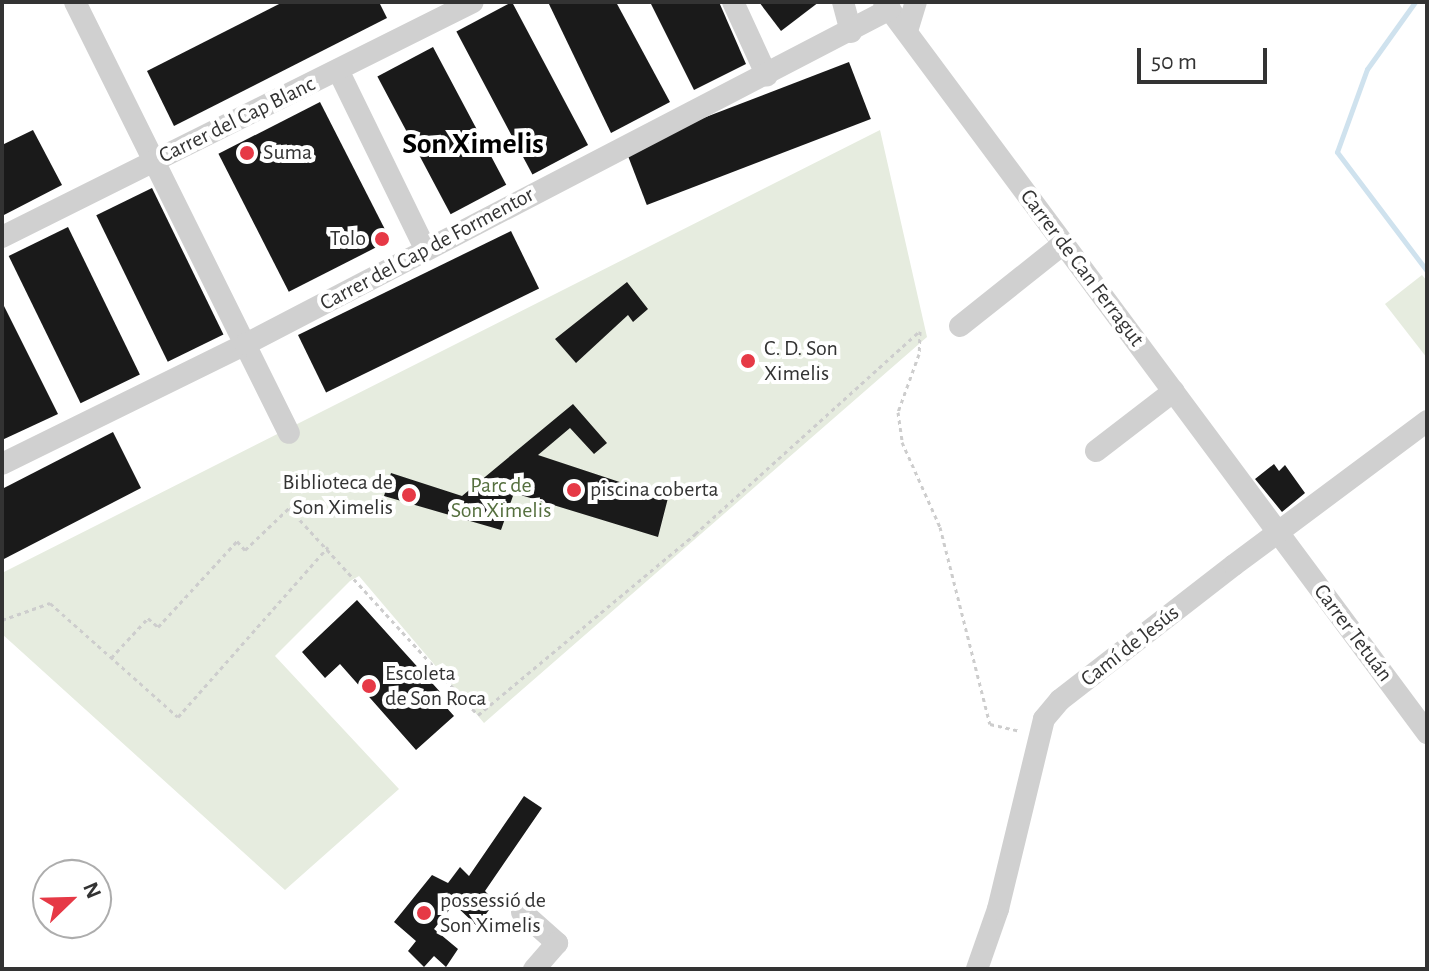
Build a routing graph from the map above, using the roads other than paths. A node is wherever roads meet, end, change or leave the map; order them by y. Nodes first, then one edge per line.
1 (75, 2) edge
2 (424, 2) edge
3 (473, 2) edge
4 (733, 2) edge
5 (843, 2) edge
6 (916, 2) edge
7 (887, 6) edge
8 (430, 24) junction
9 (907, 31) junction
10 (851, 32) junction
11 (338, 70) junction
12 (767, 76) junction
13 (156, 160) junction
14 (2, 237) edge
15 (1063, 244) junction
16 (425, 248) junction
17 (960, 326) dead end
18 (246, 344) junction
19 (1174, 391) junction
20 (1427, 421) edge
21 (289, 433) dead end
22 (1096, 451) dead end
23 (2, 464) edge
24 (1279, 533) junction
25 (1427, 733) edge
26 (522, 912) dead end
27 (534, 969) edge
28 (977, 969) edge

1 - 13 street
2 - 8 street
3 - 8 street, Carrer del Cap Blanc
4 - 12 street
5 - 10 street
6 - 9 street
7 - 9 street, Carrer de Can Ferragut
7 - 10 street
8 - 11 street, Carrer del Cap Blanc
9 - 15 street, Carrer de Can Ferragut
10 - 12 street, Carrer del Cap de Formentor
11 - 13 street, Carrer del Cap Blanc
11 - 16 street
12 - 16 street, Carrer del Cap de Formentor
13 - 14 street, Carrer del Cap Blanc
13 - 18 street
15 - 17 street
15 - 19 street, Carrer de Can Ferragut
16 - 18 street, Carrer del Cap de Formentor
18 - 21 street
18 - 23 street, Carrer del Cap de Formentor
19 - 22 street
19 - 24 street, Carrer de Can Ferragut
20 - 24 street, Camí de Jesús
24 - 25 street, Carrer Tetuán
24 - 28 street, Camí de Jesús
26 - 27 street

